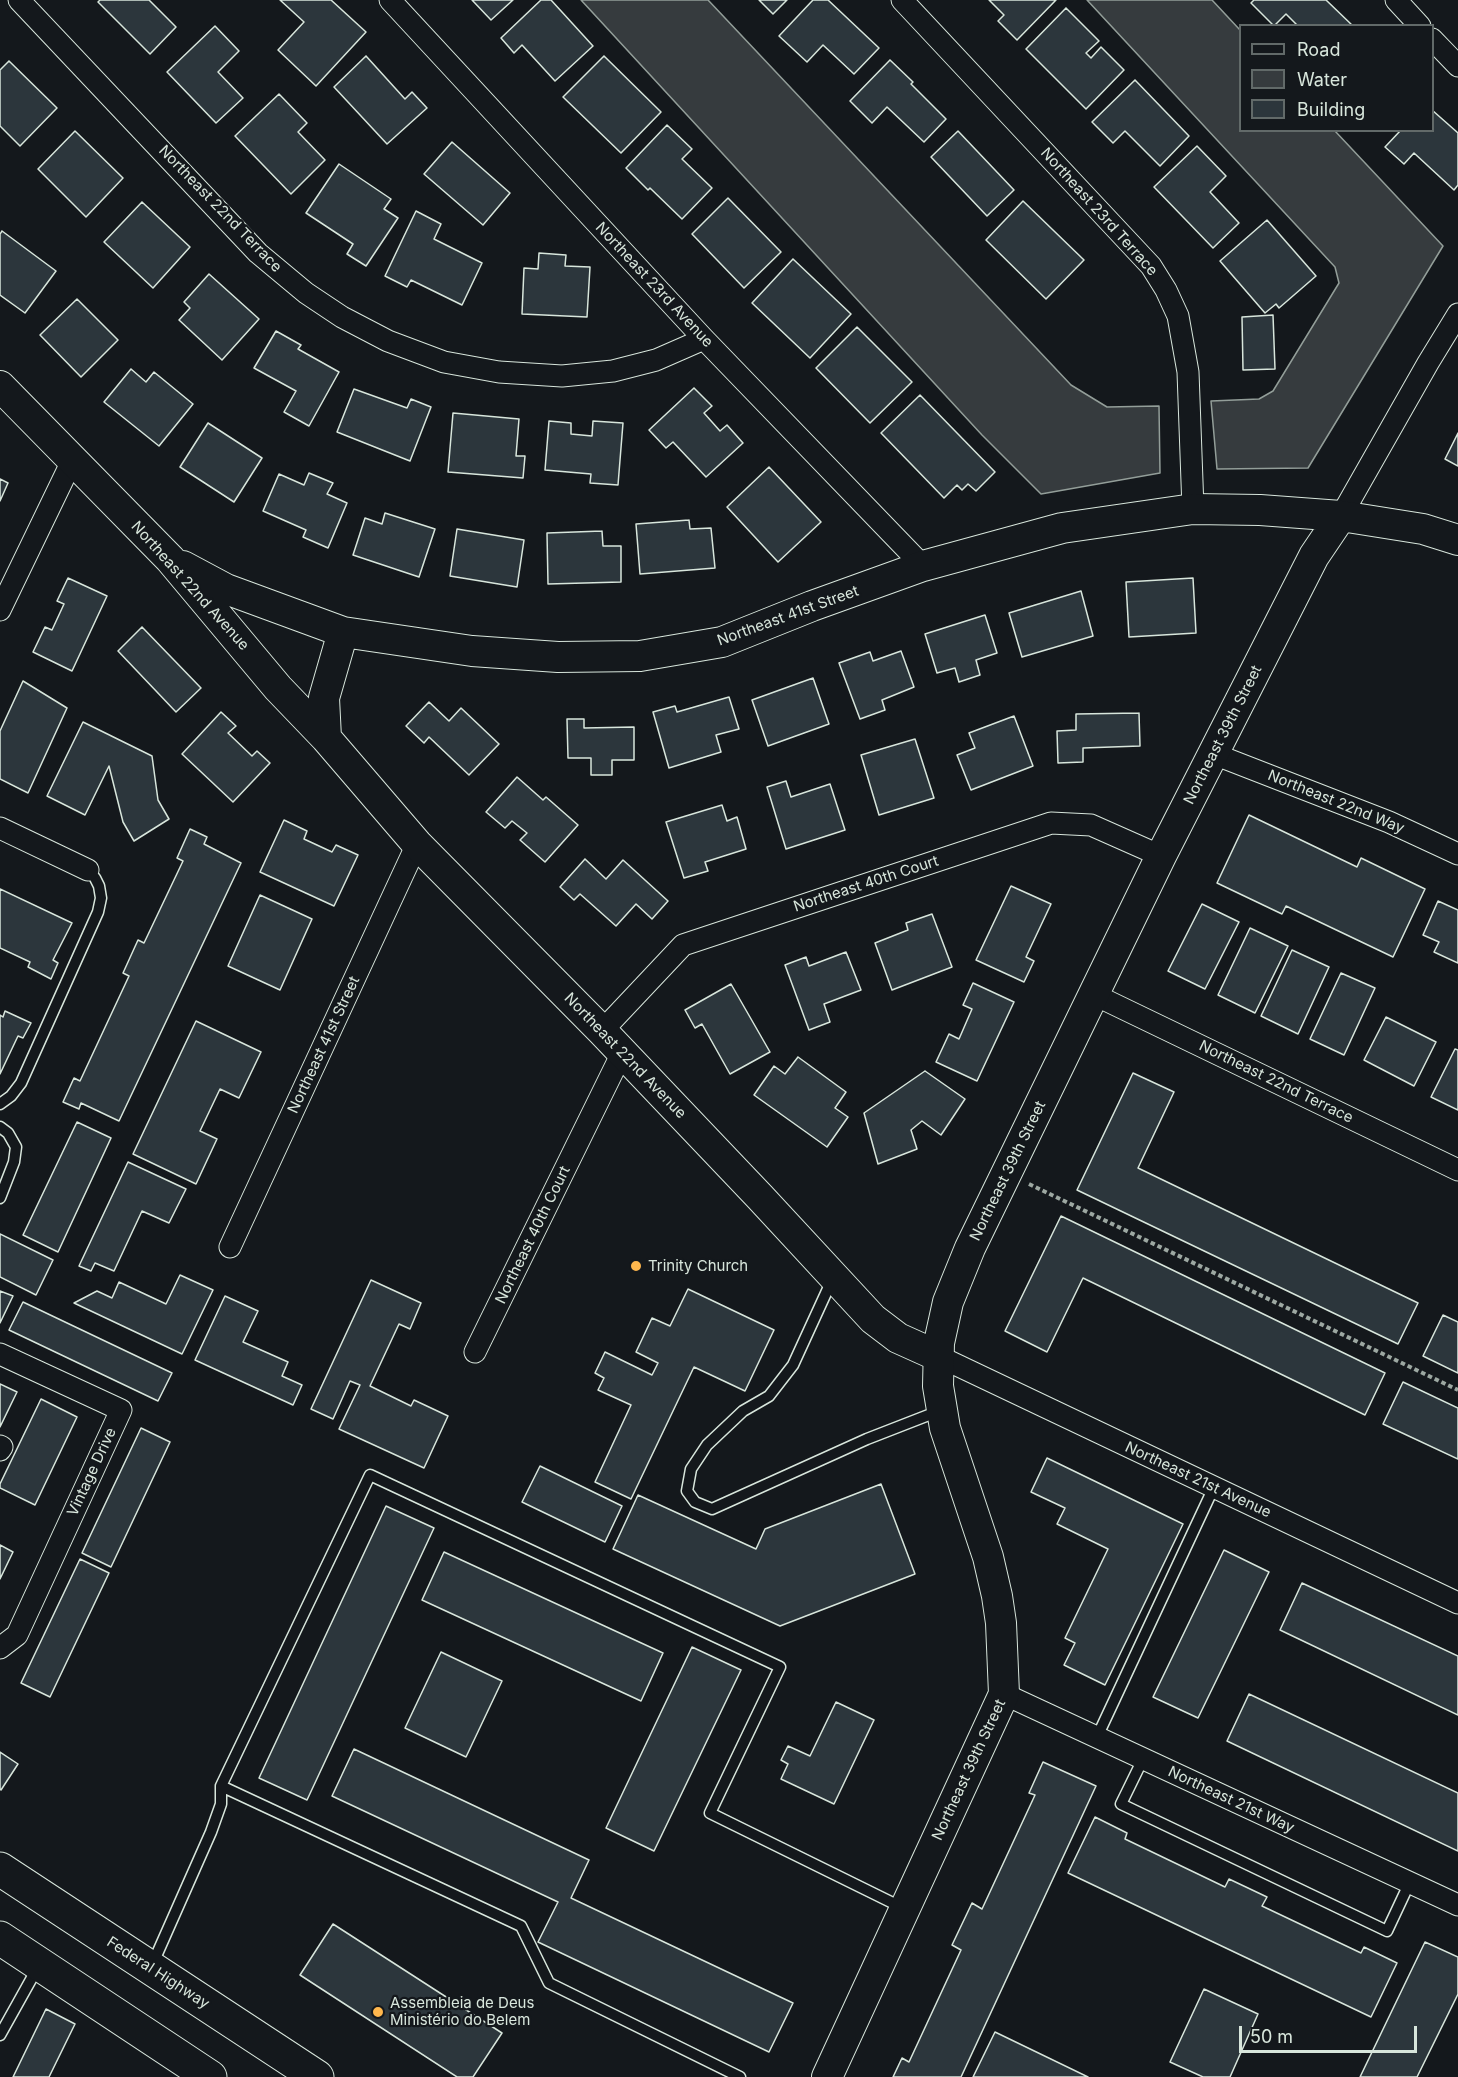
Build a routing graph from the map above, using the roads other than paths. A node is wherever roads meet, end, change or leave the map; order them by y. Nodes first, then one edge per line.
1 (19, 0) edge
2 (390, 0) edge
3 (902, 0) edge
4 (1396, 0) edge
5 (1418, 24) edge
6 (1434, 41) edge
7 (1458, 66) edge
8 (1458, 314) edge
9 (704, 339) junction
10 (0, 386) edge
11 (72, 461) junction
12 (1193, 509) junction
13 (1341, 516) junction
14 (1458, 540) edge
15 (170, 559) junction
16 (922, 566) junction
17 (0, 610) edge
18 (343, 632) junction
19 (326, 738) junction
20 (1214, 754) junction
21 (0, 828) edge
22 (417, 844) junction
23 (1458, 854) edge
24 (1161, 856) junction
25 (88, 870) joint
26 (1095, 995) junction
27 (602, 1031) junction
28 (622, 1053) junction
29 (0, 1104) edge
30 (0, 1127) edge
31 (1458, 1170) edge
32 (0, 1198) edge
33 (230, 1247) dead end
34 (834, 1276) junction
35 (475, 1352) dead end
36 (0, 1354) edge
37 (938, 1356) junction
38 (942, 1410) junction
39 (1214, 1487) junction
40 (1458, 1603) edge
41 (0, 1648) edge
42 (1004, 1695) junction
43 (1097, 1737) junction
44 (1143, 1759) junction
45 (221, 1786) junction
46 (0, 1869) edge
47 (1410, 1882) junction
48 (1458, 1905) edge
49 (904, 1908) junction
50 (0, 1938) edge
51 (39, 1964) junction
52 (151, 1968) junction
53 (0, 2035) edge
54 (832, 2075) edge
55 (210, 2077) edge
56 (317, 2077) edge
57 (740, 2077) edge

1 - 9 street, Northeast 22nd Terrace
2 - 9 street, Northeast 23rd Avenue
3 - 12 street, Northeast 23rd Terrace
4 - 5 street
6 - 7 street
8 - 13 street, Northeast 39th Street
9 - 16 street, Northeast 23rd Avenue
10 - 11 street, Northeast 22nd Avenue
11 - 15 street, Northeast 22nd Avenue
11 - 17 street
12 - 13 street, Northeast 41st Street
12 - 16 street, Northeast 41st Street
13 - 14 street
13 - 20 street, Northeast 39th Street
15 - 18 street, Northeast 41st Street
15 - 19 street, Northeast 22nd Avenue
16 - 18 street, Northeast 41st Street
18 - 19 street
19 - 22 street, Northeast 22nd Avenue
20 - 23 street, Northeast 22nd Way
20 - 24 street, Northeast 39th Street
21 - 25 street
22 - 27 street, Northeast 22nd Avenue
22 - 33 street, Northeast 41st Street
24 - 26 street, Northeast 39th Street
24 - 27 street, Northeast 40th Court
25 - 29 lane
26 - 31 street, Northeast 22nd Terrace
26 - 37 street, Northeast 39th Street
27 - 28 street, Northeast 22nd Avenue
28 - 34 street, Northeast 22nd Avenue
28 - 35 street, Northeast 40th Court
30 - 32 lane
34 - 37 street, Northeast 22nd Avenue
34 - 38 lane
36 - 41 street, Vintage Drive
37 - 38 street, Northeast 39th Street
37 - 39 street, Northeast 21st Avenue
38 - 42 street, Northeast 39th Street
39 - 40 street, Northeast 21st Avenue
39 - 43 lane
42 - 43 street, Northeast 21st Way
42 - 49 street, Northeast 39th Street
43 - 44 street, Northeast 21st Way
44 - 47 street, Northeast 21st Way
44 - 47 lane
45 - 49 lane
45 - 52 lane
45 - 57 lane
46 - 52 main road, Federal Highway
47 - 48 street, Northeast 21st Way
49 - 54 street, Northeast 39th Street
50 - 51 main road
51 - 53 lane
51 - 55 main road
52 - 56 main road, Federal Highway

